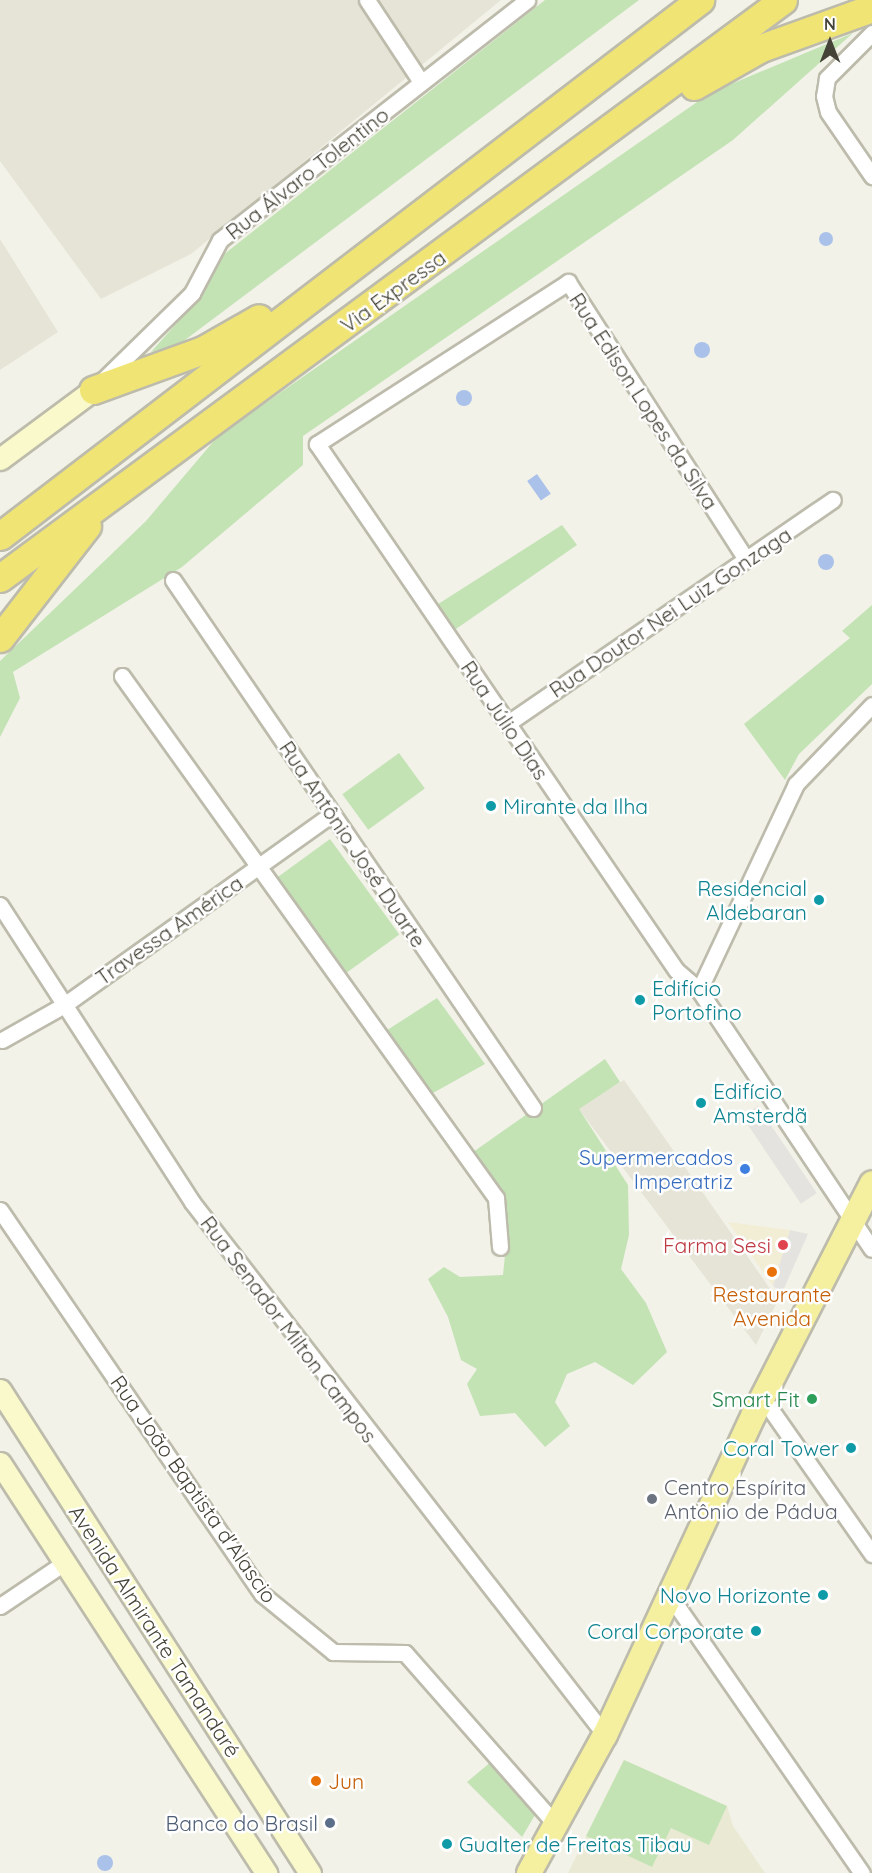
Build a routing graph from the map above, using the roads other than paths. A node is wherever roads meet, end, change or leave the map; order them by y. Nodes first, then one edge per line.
1 (367, 0) edge
2 (527, 0) edge
3 (700, 0) edge
4 (783, 0) edge
5 (872, 8) edge
6 (872, 33) edge
7 (421, 82) junction
8 (565, 165) junction
9 (872, 176) edge
10 (339, 274) junction
11 (93, 390) junction
12 (317, 444) joint
13 (0, 459) edge
14 (833, 500) dead end
15 (102, 506) junction
16 (0, 536) edge
17 (746, 559) junction
18 (0, 578) edge
19 (173, 580) dead end
20 (0, 638) edge
21 (122, 676) dead end
22 (872, 705) edge
23 (508, 723) junction
24 (333, 814) junction
25 (259, 867) junction
26 (0, 905) edge
27 (699, 990) junction
28 (64, 1005) junction
29 (2, 1040) dead end
30 (533, 1108) dead end
31 (872, 1183) edge
32 (0, 1210) edge
33 (852, 1221) junction
34 (500, 1247) dead end
35 (872, 1249) edge
36 (0, 1390) edge
37 (762, 1398) junction
38 (0, 1463) edge
39 (872, 1554) edge
40 (64, 1563) junction
41 (670, 1596) junction
42 (0, 1606) edge
43 (604, 1735) junction
44 (556, 1825) junction
45 (266, 1873) edge
46 (310, 1873) edge
47 (529, 1873) edge
48 (862, 1873) edge

1 - 7 street
2 - 7 street, Rua Álvaro Tolentino
3 - 10 highway
4 - 8 highway, Via Expressa
5 - 8 highway
6 - 9 street
7 - 11 street, Rua Álvaro Tolentino
8 - 15 highway, Via Expressa
10 - 11 highway
10 - 16 highway
11 - 13 main road, Rua Álvaro Tolentino
12 - 17 street, Rua Edison Lopes da Silva
12 - 23 street, Rua Júlio Dias
14 - 17 street, Rua Doutor Nei Luiz Gonzaga
15 - 18 highway, Via Expressa
15 - 20 highway
17 - 23 street, Rua Doutor Nei Luiz Gonzaga
19 - 24 street, Rua Antônio José Duarte
21 - 25 street
22 - 27 street
23 - 27 street, Rua Júlio Dias
24 - 25 street, Travessa América
24 - 30 street, Rua Antônio José Duarte
25 - 28 street, Travessa América
25 - 34 street
26 - 28 street, Rua Senador Milton Campos
27 - 33 street, Rua Júlio Dias
28 - 29 street, Travessa América
28 - 43 street, Rua Senador Milton Campos
31 - 33 main road
32 - 44 street, Rua João Baptista d'Alascio
33 - 35 street, Rua Júlio Dias
33 - 37 main road
36 - 46 main road, Avenida Almirante Tamandaré
37 - 39 street
37 - 41 main road
38 - 40 main road, Avenida Almirante Tamandaré
40 - 42 street
40 - 45 main road, Avenida Almirante Tamandaré
41 - 43 main road
41 - 48 street
43 - 44 main road
44 - 47 main road

